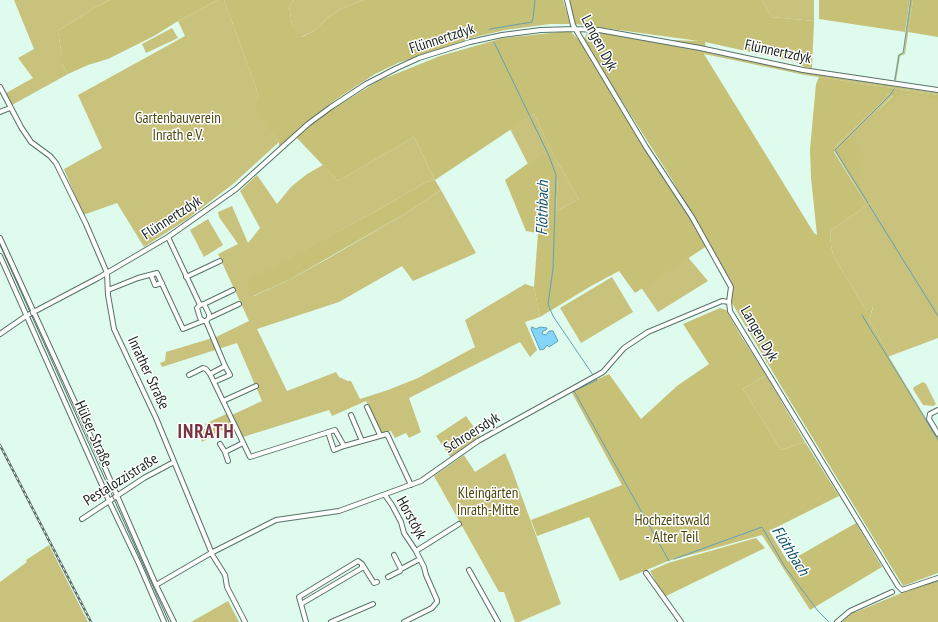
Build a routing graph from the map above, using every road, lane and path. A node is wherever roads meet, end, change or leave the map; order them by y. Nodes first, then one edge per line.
1 (567, 0) edge
2 (576, 29) junction
3 (0, 87) edge
4 (938, 90) edge
5 (10, 108) junction
6 (0, 112) edge
7 (168, 237) junction
8 (0, 238) edge
9 (0, 256) edge
10 (220, 261) dead end
11 (107, 273) junction
12 (186, 277) junction
13 (108, 290) junction
14 (233, 290) dead end
15 (729, 302) junction
16 (239, 304) dead end
17 (202, 305) junction
18 (34, 312) junction
19 (26, 316) junction
20 (206, 320) junction
21 (0, 334) edge
22 (225, 366) junction
23 (210, 374) junction
24 (189, 375) dead end
25 (214, 382) junction
26 (256, 386) dead end
27 (223, 401) junction
28 (367, 407) dead end
29 (938, 410) edge
30 (351, 415) dead end
31 (328, 432) junction
32 (938, 434) edge
33 (380, 435) junction
34 (362, 441) junction
35 (243, 443) junction
36 (220, 444) dead end
37 (344, 446) junction
38 (225, 452) junction
39 (228, 461) dead end
40 (174, 462) junction
41 (411, 486) junction
42 (385, 495) junction
43 (117, 496) junction
44 (109, 501) junction
45 (82, 519) dead end
46 (459, 524) dead end
47 (416, 551) junction
48 (212, 553) junction
49 (394, 555) dead end
50 (420, 559) junction
51 (362, 564) junction
52 (401, 569) junction
53 (469, 570) dead end
54 (646, 573) dead end
55 (388, 577) dead end
56 (938, 578) edge
57 (327, 579) junction
58 (377, 582) dead end
59 (156, 585) junction
60 (332, 586) junction
61 (892, 592) dead end
62 (301, 604) junction
63 (373, 604) dead end
64 (164, 622) edge
65 (174, 622) edge
66 (245, 622) edge
67 (306, 622) edge
68 (332, 622) edge
69 (404, 622) edge
70 (498, 622) edge
71 (681, 622) edge
72 (837, 622) edge

1 - 2 street, Langen Dyk
2 - 4 street, Flünnertzdyk
2 - 7 street, Flünnertzdyk
2 - 15 street, Langen Dyk
3 - 5 street, Inrather Straße
5 - 6 street
5 - 11 street, Inrather Straße
7 - 11 street, Flünnertzdyk
7 - 12 street
8 - 18 street, Hülser Straße
9 - 19 street, Hülser Straße
10 - 12 street
11 - 13 street, Inrather Straße
11 - 18 street, Flünnertzdyk
12 - 17 street
13 - 20 street
13 - 40 street, Inrather Straße
14 - 17 street
15 - 41 street, Schroersdyk
15 - 56 street, Langen Dyk
16 - 20 street
17 - 20 street
17 - 20 street
18 - 19 street, Flünnertzdyk
18 - 43 street, Hülser Straße
19 - 21 street, Flünnertzdyk
19 - 44 street, Hülser Straße
20 - 22 street
22 - 23 street
22 - 25 street
23 - 24 street
23 - 25 street
25 - 27 street
26 - 27 street
27 - 35 street
28 - 33 street
29 - 32 street
30 - 34 street
31 - 35 street
31 - 37 street
31 - 37 street
33 - 34 street
33 - 41 street
34 - 37 street
35 - 38 street
36 - 38 street
38 - 39 street
40 - 43 street, Pestalozzistraße
40 - 48 street, Inrather Straße
41 - 42 street, Schroersdyk
42 - 47 street, Horstdyk
42 - 48 street, Schroersdyk
43 - 44 street, Pestalozzistraße
43 - 59 street, Hülser Straße
44 - 45 street, Pestalozzistraße
44 - 64 street, Hülser Straße
46 - 47 street, Horstdyk
47 - 50 street, Horstdyk
48 - 59 street
48 - 66 street, Inrather Straße
49 - 52 street
50 - 52 street, Horstdyk
50 - 69 street, Horstdyk
51 - 57 street
51 - 58 street
51 - 60 street
52 - 55 street, Horstdyk
53 - 70 street
54 - 71 street
57 - 60 street
57 - 62 street
59 - 65 street, Hülser Straße
60 - 62 street
61 - 72 street
62 - 67 street
63 - 68 street

